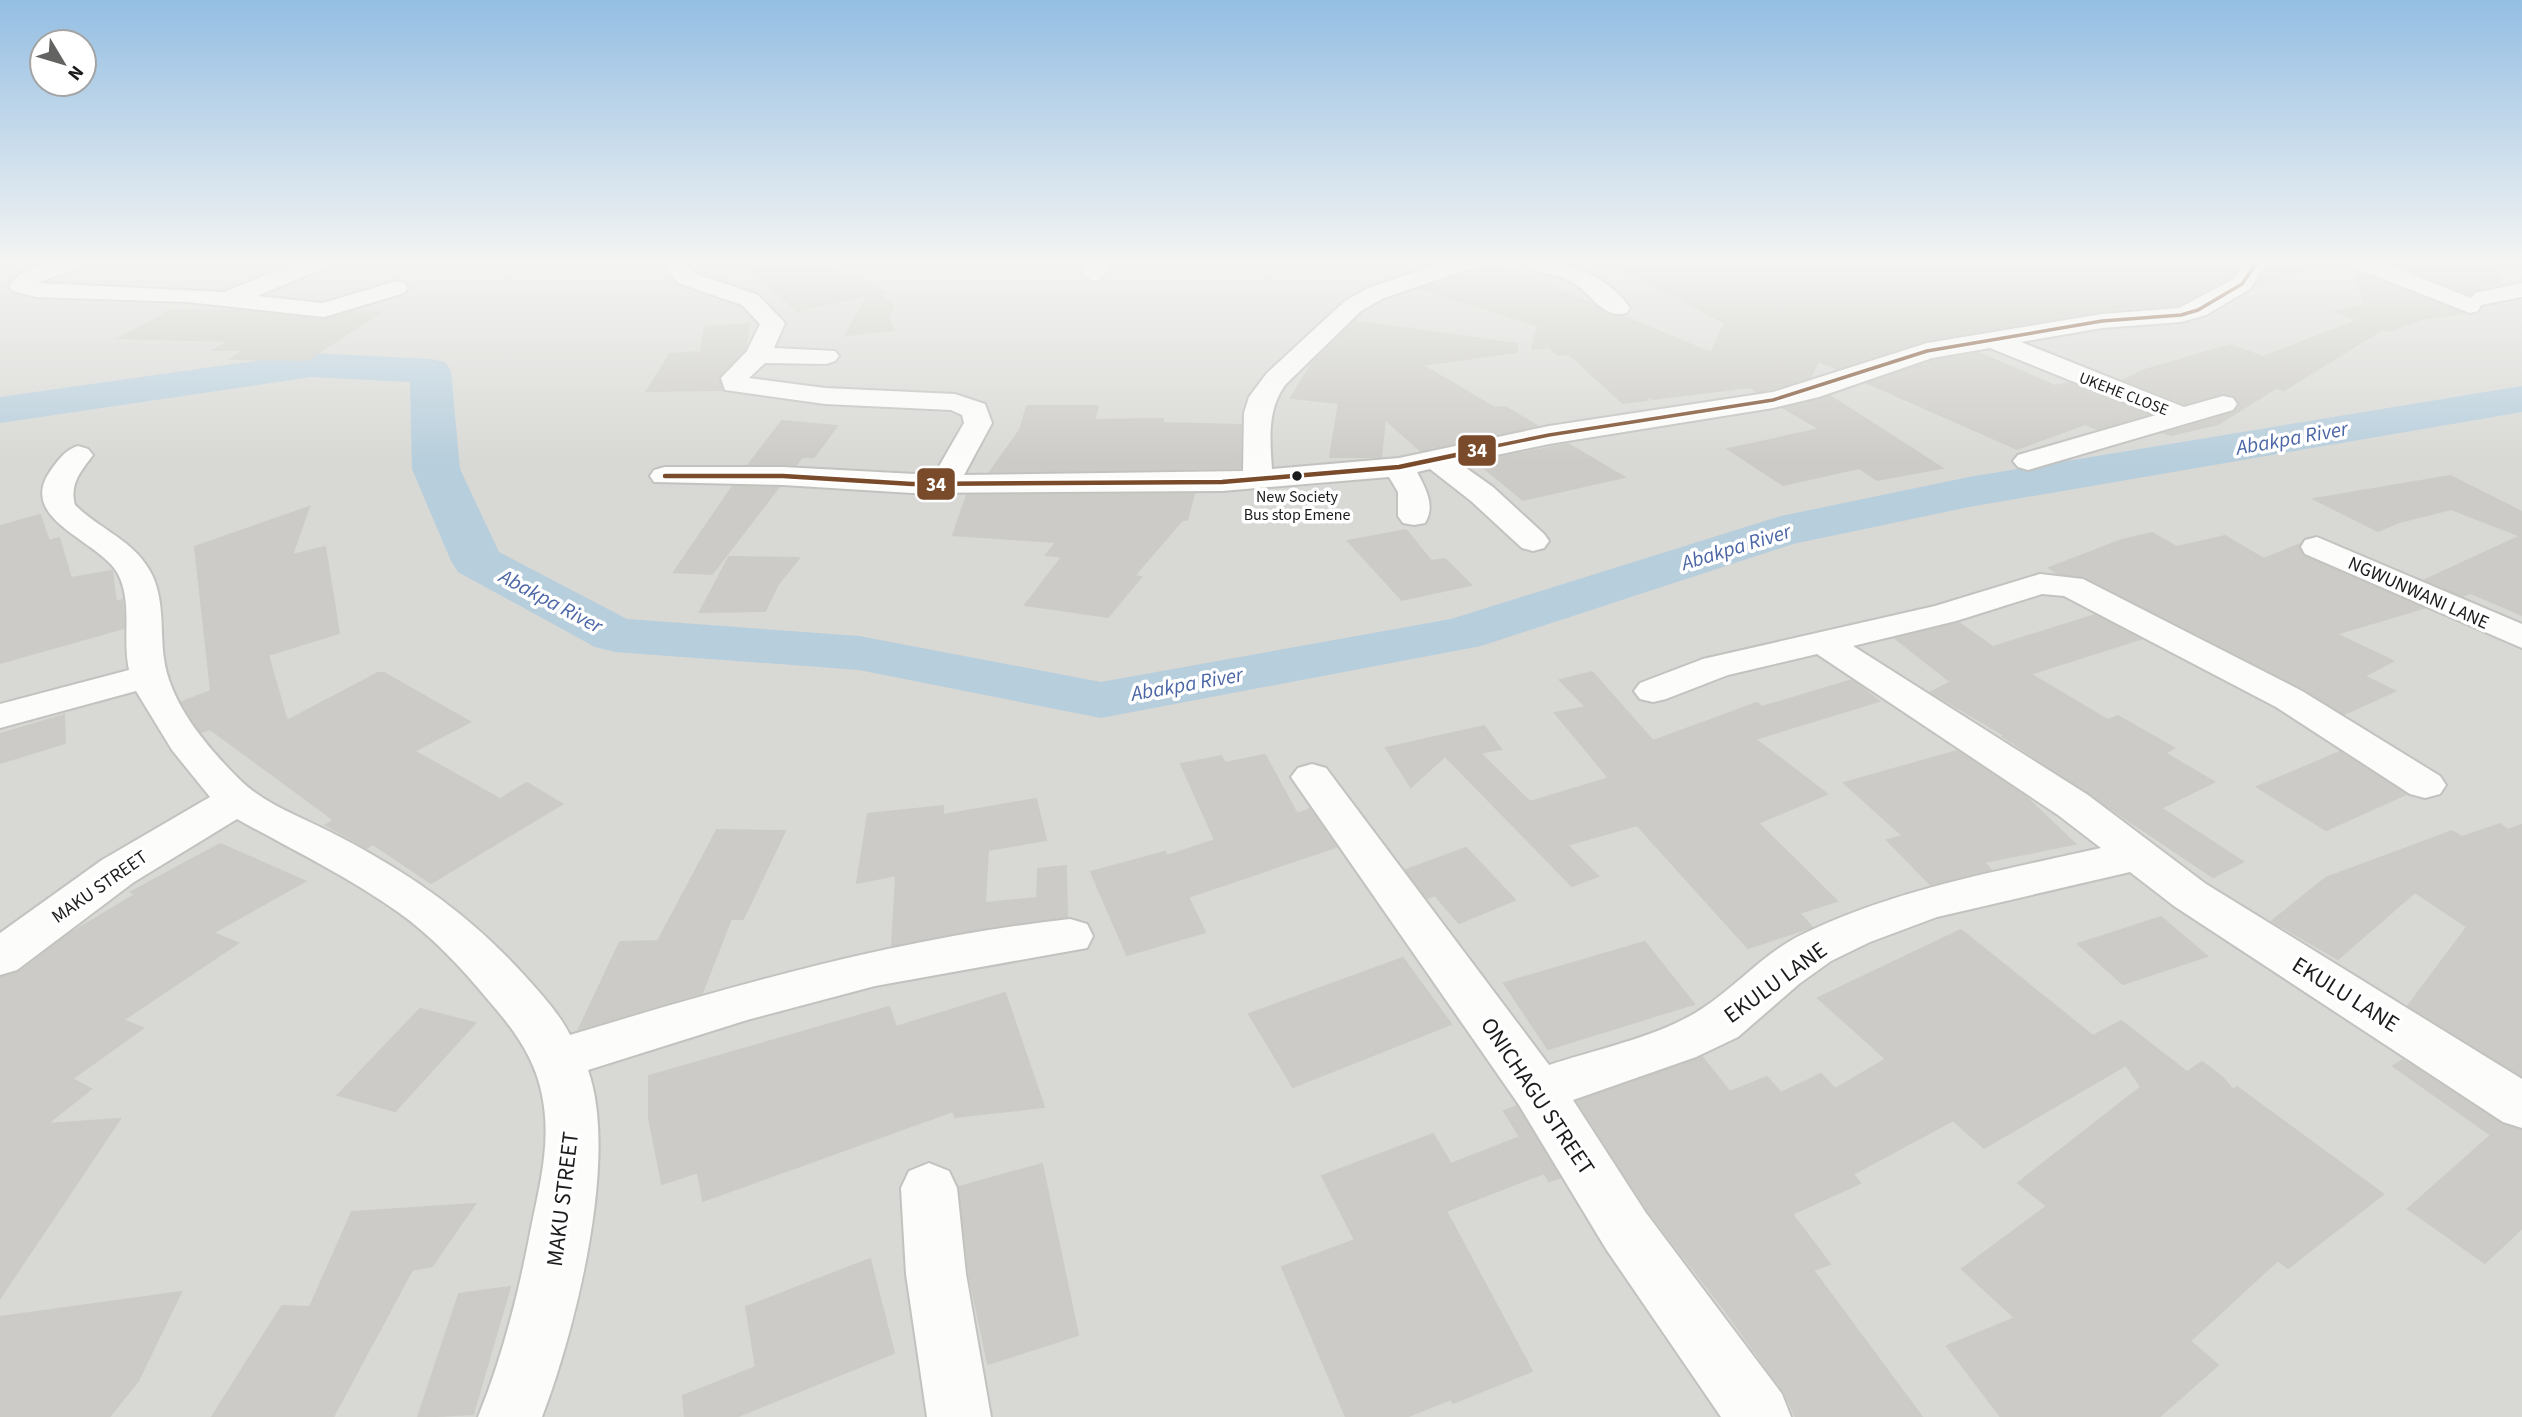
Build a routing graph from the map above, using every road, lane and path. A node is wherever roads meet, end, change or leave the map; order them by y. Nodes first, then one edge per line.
1 (771, 328) edge
2 (1330, 328) edge
3 (2054, 328) edge
4 (2199, 328) edge
5 (2208, 334) dead end
6 (1988, 338) junction
7 (758, 355) junction
8 (826, 356) dead end
9 (2223, 404) dead end
10 (2183, 416) junction
11 (78, 455) dead end
12 (1435, 459) junction
13 (2028, 461) dead end
14 (1399, 467) junction
15 (665, 475) dead end
16 (1258, 479) junction
17 (945, 482) junction
18 (1414, 516) dead end
19 (1533, 541) dead end
20 (2317, 547) dead end
21 (2522, 637) edge
22 (1824, 643) junction
23 (149, 676) junction
24 (1653, 691) dead end
25 (0, 716) edge
26 (1312, 777) dead end
27 (2425, 785) dead end
28 (237, 800) junction
29 (2138, 855) junction
30 (1070, 936) dead end
31 (0, 957) edge
32 (558, 1059) junction
33 (1538, 1090) junction
34 (2522, 1106) edge
35 (929, 1188) dead end
36 (510, 1417) edge
37 (960, 1417) edge
38 (1759, 1417) edge

1 - 7 street
2 - 16 street
3 - 6 street
4 - 5 street
6 - 10 street, UKEHE CLOSE
6 - 12 street
7 - 8 street
7 - 17 street
9 - 10 street, UKEHE CLOSE
10 - 13 street, UKEHE CLOSE
11 - 23 street, MAKU STREET
12 - 14 street
12 - 19 street
14 - 16 street
14 - 18 street
15 - 17 street
16 - 17 street
20 - 21 street, NGWUNWANI LANE
22 - 24 street
22 - 27 street
22 - 29 street, EKULU LANE
23 - 25 street
23 - 28 street, MAKU STREET
26 - 33 street, ONICHAGU STREET
28 - 31 street, MAKU STREET
28 - 32 street, MAKU STREET
29 - 33 street, EKULU LANE
29 - 34 street, EKULU LANE
30 - 32 street
32 - 36 street, MAKU STREET
33 - 38 street, ONICHAGU STREET
35 - 37 street

